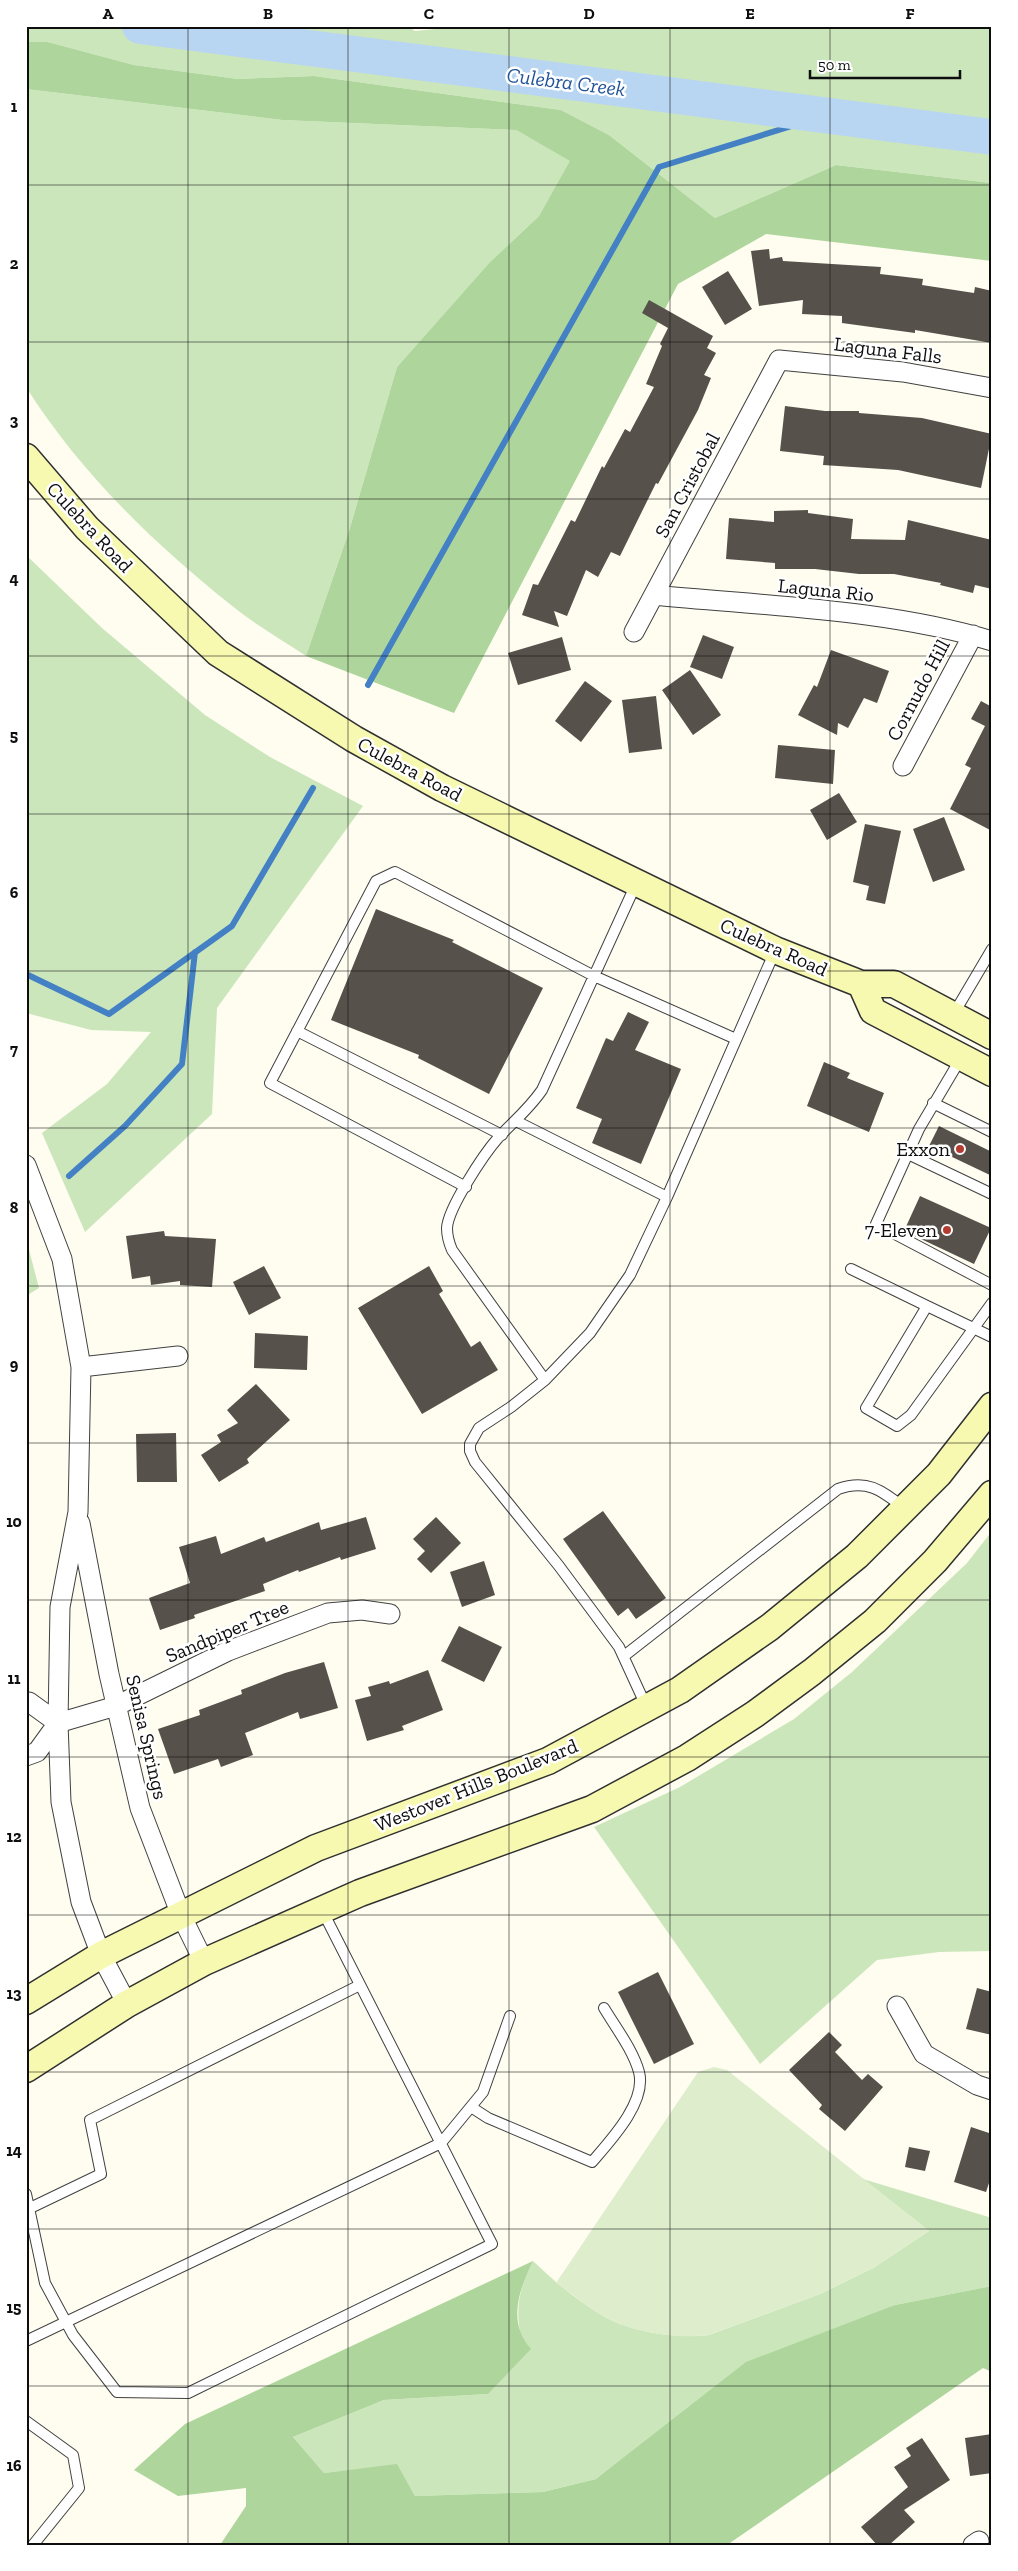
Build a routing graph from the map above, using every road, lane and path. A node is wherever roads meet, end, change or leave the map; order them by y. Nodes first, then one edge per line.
1 (779, 360) joint
2 (992, 388) edge
3 (26, 457) edge
4 (654, 595) junction
5 (634, 632) dead end
6 (972, 636) junction
7 (992, 642) edge
8 (903, 766) dead end
9 (637, 883) junction
10 (992, 949) edge
11 (775, 950) junction
12 (594, 976) junction
13 (861, 984) junction
14 (953, 1016) junction
15 (297, 1031) junction
16 (992, 1036) edge
17 (736, 1039) junction
18 (962, 1058) junction
19 (992, 1073) edge
20 (933, 1103) junction
21 (516, 1121) junction
22 (992, 1132) edge
23 (502, 1135) junction
24 (908, 1154) junction
25 (26, 1165) edge
26 (466, 1187) junction
27 (992, 1194) edge
28 (666, 1198) junction
29 (851, 1268) dead end
30 (992, 1285) edge
31 (992, 1303) edge
32 (927, 1306) junction
33 (974, 1328) junction
34 (992, 1337) edge
35 (178, 1356) dead end
36 (80, 1367) junction
37 (545, 1380) junction
38 (992, 1406) edge
39 (992, 1494) edge
40 (905, 1508) junction
41 (78, 1512) junction
42 (390, 1614) dead end
43 (624, 1656) junction
44 (26, 1703) edge
45 (116, 1706) junction
46 (647, 1709) junction
47 (58, 1723) junction
48 (26, 1756) edge
49 (322, 1909) junction
50 (181, 1915) junction
51 (102, 1955) junction
52 (204, 1962) junction
53 (360, 1984) junction
54 (26, 2001) edge
55 (127, 2004) junction
56 (897, 2006) dead end
57 (604, 2008) dead end
58 (510, 2016) dead end
59 (26, 2069) edge
60 (992, 2090) edge
61 (471, 2107) junction
62 (441, 2143) junction
63 (26, 2194) edge
64 (28, 2210) edge
65 (66, 2321) junction
66 (26, 2341) edge
67 (26, 2421) edge
68 (33, 2545) edge

1 - 2 street, Laguna Falls
1 - 4 street, San Cristobal
3 - 9 main road, Culebra Road
4 - 5 street, San Cristobal
4 - 6 street, Laguna Rio
6 - 7 street, Laguna Rio
6 - 8 street, Cornudo Hill
9 - 11 main road, Culebra Road
9 - 12 lane
10 - 14 lane
11 - 13 main road, Culebra Road
11 - 17 lane
12 - 15 lane
12 - 17 lane
12 - 21 lane
13 - 14 main road, Culebra Road
13 - 18 main road
14 - 16 main road, Culebra Road
15 - 23 lane
15 - 26 lane
17 - 28 lane
18 - 19 main road
18 - 20 lane
20 - 22 lane
20 - 24 lane
21 - 23 lane
21 - 28 lane
23 - 26 lane
24 - 27 lane
24 - 30 lane
25 - 36 street, Senisa Springs
26 - 37 lane
28 - 37 lane
29 - 32 lane
31 - 33 lane
32 - 33 lane
32 - 33 lane
33 - 34 lane
35 - 36 street
36 - 41 street, Senisa Springs
37 - 43 lane
38 - 40 main road, Westover Hills Boulevard
39 - 49 main road
40 - 43 lane
40 - 46 main road, Westover Hills Boulevard
41 - 45 street, Senisa Springs
41 - 47 street, Senisa Springs
42 - 45 street, Sandpiper Tree
43 - 46 lane
44 - 47 street
45 - 47 street, Sandpiper Tree
45 - 50 street, Senisa Springs
46 - 50 main road, Westover Hills Boulevard
47 - 48 street
47 - 51 street, Senisa Springs
49 - 52 main road
49 - 53 lane
50 - 51 main road, Westover Hills Boulevard
50 - 52 street, Senisa Springs
51 - 54 main road, Westover Hills Boulevard
51 - 55 street, Senisa Springs
52 - 55 main road
53 - 62 lane
53 - 64 lane
55 - 59 main road
56 - 60 street
57 - 61 lane
58 - 61 lane
61 - 62 lane
62 - 65 lane
62 - 65 lane
63 - 64 lane
64 - 65 lane
65 - 66 lane
67 - 68 lane

